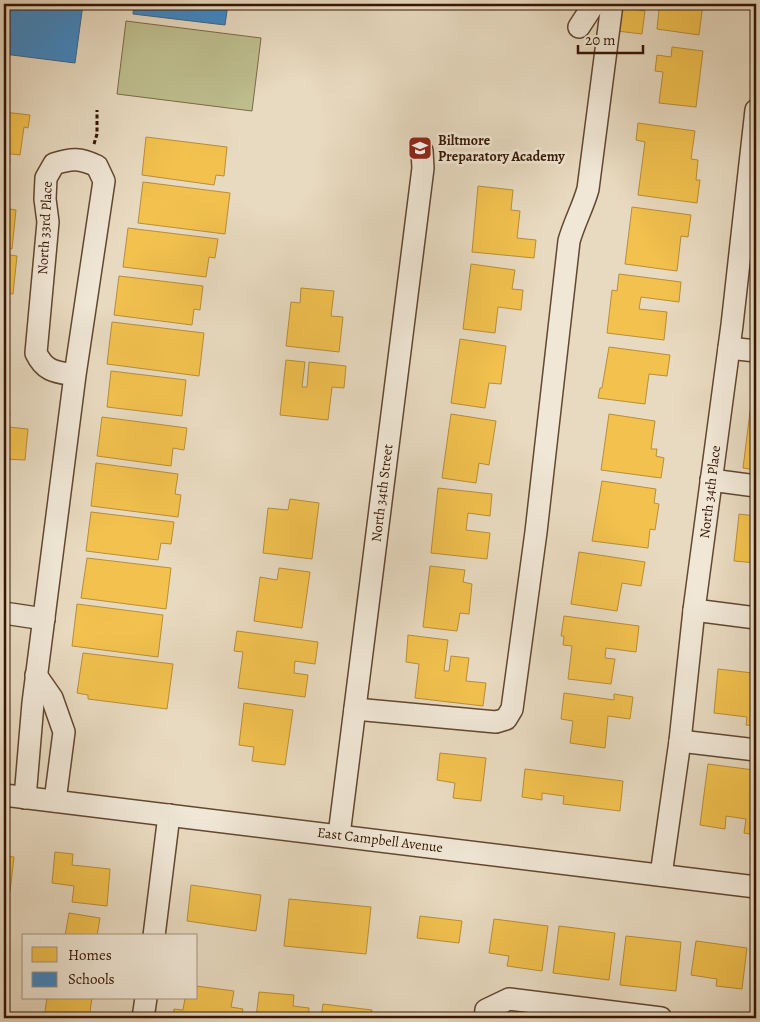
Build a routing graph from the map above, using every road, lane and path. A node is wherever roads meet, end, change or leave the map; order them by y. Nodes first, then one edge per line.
1 (594, 4) edge
2 (612, 4) edge
3 (579, 27) dead end
4 (97, 110) dead end
5 (756, 110) edge
6 (422, 151) dead end
7 (88, 162) junction
8 (750, 217) edge
9 (728, 348) junction
10 (756, 351) edge
11 (75, 375) junction
12 (711, 480) junction
13 (756, 486) edge
14 (694, 610) junction
15 (4, 613) edge
16 (756, 618) edge
17 (44, 619) junction
18 (36, 675) junction
19 (355, 709) junction
20 (32, 716) junction
21 (60, 718) junction
22 (680, 741) junction
23 (756, 750) edge
24 (4, 795) edge
25 (25, 798) junction
26 (55, 802) junction
27 (169, 816) junction
28 (339, 835) junction
29 (661, 875) junction
30 (756, 887) edge
31 (154, 934) edge
32 (146, 1000) edge
33 (144, 1018) edge
34 (485, 1018) edge
35 (661, 1018) edge

1 - 3 street
2 - 19 street
4 - 7 path
5 - 8 street, North 34th Place
6 - 19 street, North 34th Street
7 - 11 street
7 - 11 street, North 33rd Place
8 - 9 street, North 34th Place
9 - 10 street
9 - 12 street, North 34th Place
11 - 17 street
12 - 13 street
12 - 14 street, North 34th Place
14 - 16 street
14 - 22 street, North 34th Place
15 - 17 street
17 - 18 street
18 - 20 street
18 - 21 street
19 - 28 street, North 34th Street
20 - 21 street
20 - 25 street
21 - 26 street
22 - 23 street
22 - 29 street, North 34th Place
24 - 25 street, East Campbell Avenue
25 - 26 street, East Campbell Avenue
26 - 27 street, East Campbell Avenue
27 - 28 street, East Campbell Avenue
27 - 31 street
28 - 29 street, East Campbell Avenue
29 - 30 street, East Campbell Avenue
32 - 33 street
34 - 35 street

